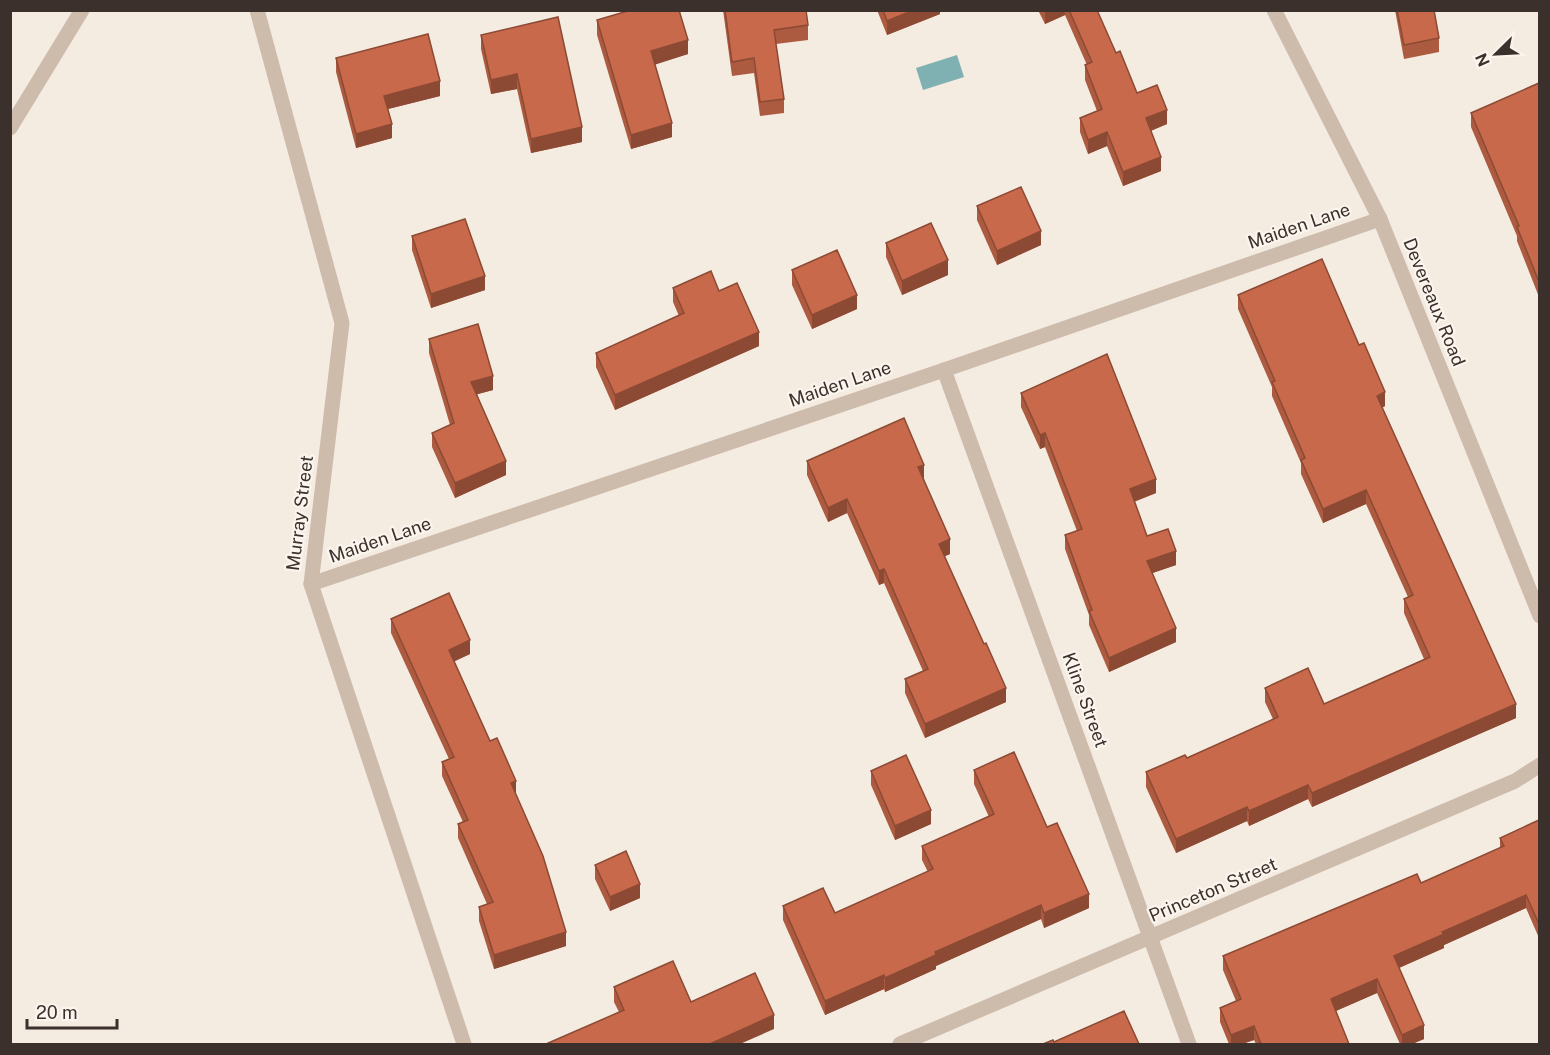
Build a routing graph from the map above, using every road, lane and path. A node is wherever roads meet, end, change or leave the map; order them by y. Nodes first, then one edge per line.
1 (82, 10) edge
2 (257, 10) edge
3 (1274, 10) edge
4 (10, 128) edge
5 (1380, 219) junction
6 (944, 370) junction
7 (311, 584) junction
8 (1539, 616) edge
9 (1539, 765) edge
10 (1150, 939) junction
11 (464, 1044) edge
12 (900, 1044) edge
13 (1189, 1044) edge

1 - 4 street
2 - 7 street, Murray Street
3 - 5 street, Devereaux Road
5 - 6 street, Maiden Lane
5 - 8 street, Devereaux Road
6 - 7 street, Maiden Lane
6 - 10 street, Kline Street
7 - 11 street, Murray Street
9 - 10 street, Princeton Street
10 - 12 street, Princeton Street
10 - 13 street, Kline Street

